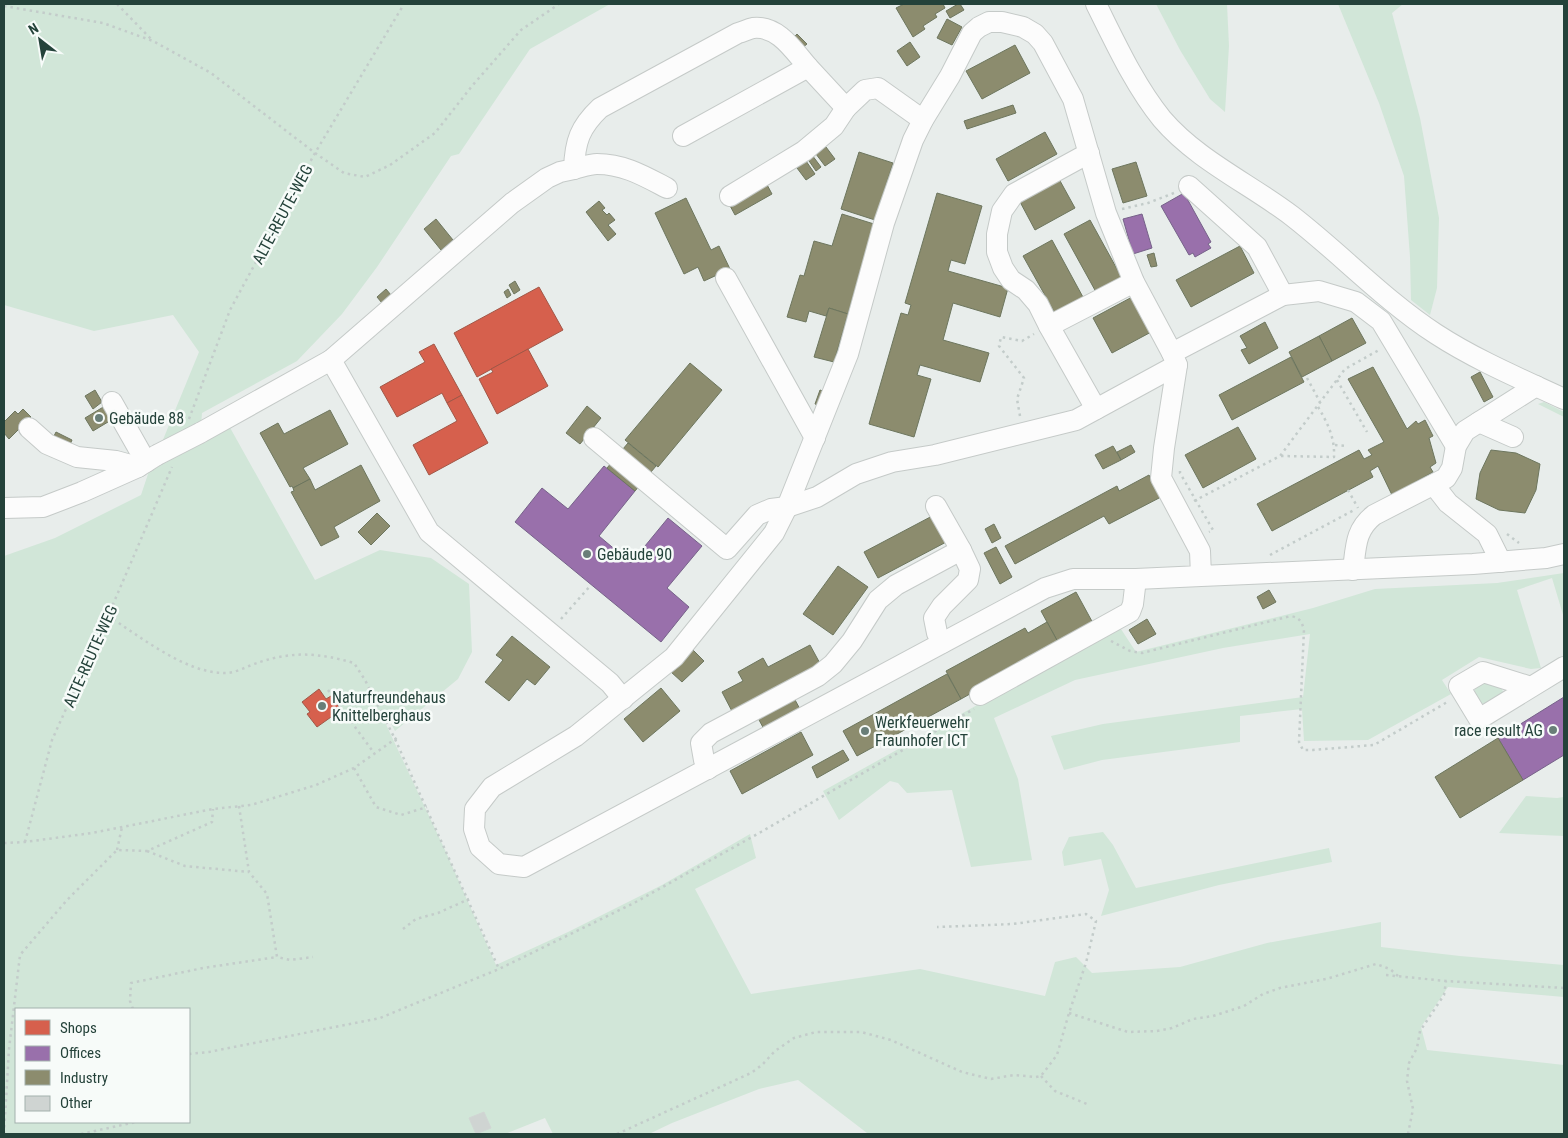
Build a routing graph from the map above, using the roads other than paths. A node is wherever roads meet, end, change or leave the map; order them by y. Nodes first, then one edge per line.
1 (1096, 4) edge
2 (808, 67) junction
3 (846, 108) junction
4 (923, 120) junction
5 (683, 136) dead end
6 (1089, 152) junction
7 (574, 169) junction
8 (1189, 186) road end
9 (667, 188) dead end
10 (730, 196) dead end
11 (726, 278) dead end
12 (1134, 282) junction
13 (1283, 295) junction
14 (1049, 326) junction
15 (1175, 359) junction
16 (331, 360) junction
17 (1536, 386) junction
18 (1564, 400) edge
19 (112, 402) dead end
20 (1096, 409) junction
21 (1487, 416) junction
22 (29, 428) dead end
23 (1513, 437) dead end
24 (594, 438) dead end
25 (815, 438) junction
26 (1456, 446) junction
27 (147, 461) junction
28 (1434, 486) junction
29 (936, 506) dead end
30 (787, 507) junction
31 (4, 508) edge
32 (961, 550) junction
33 (1564, 554) edge
34 (1502, 562) junction
35 (1353, 570) junction
36 (1202, 576) junction
37 (1136, 579) junction
38 (942, 642) junction
39 (1564, 668) edge
40 (1531, 687) junction
41 (623, 699) junction
42 (977, 702) road end
43 (708, 769) junction

1 - 17 street
2 - 3 street
2 - 5 street
2 - 7 street
3 - 4 street
3 - 10 street
4 - 6 street
4 - 25 street
6 - 12 street
6 - 14 street
7 - 9 street
7 - 16 street
8 - 13 street
11 - 25 street
12 - 14 street
12 - 15 street
13 - 15 street
13 - 26 street
14 - 20 street
15 - 20 street
15 - 36 street
16 - 27 street, bridge
16 - 41 street
17 - 18 street
17 - 21 street
19 - 27 street
20 - 30 street
21 - 23 street
21 - 26 street
22 - 27 street
24 - 30 street
25 - 30 street
26 - 28 street
27 - 31 street
28 - 34 street
28 - 35 street
29 - 32 street
30 - 41 street
32 - 38 street
32 - 43 street
33 - 34 street
34 - 35 street
35 - 36 street
36 - 37 street
37 - 38 street
37 - 42 street
38 - 43 street
39 - 40 street
40 - 40 street
41 - 43 street

